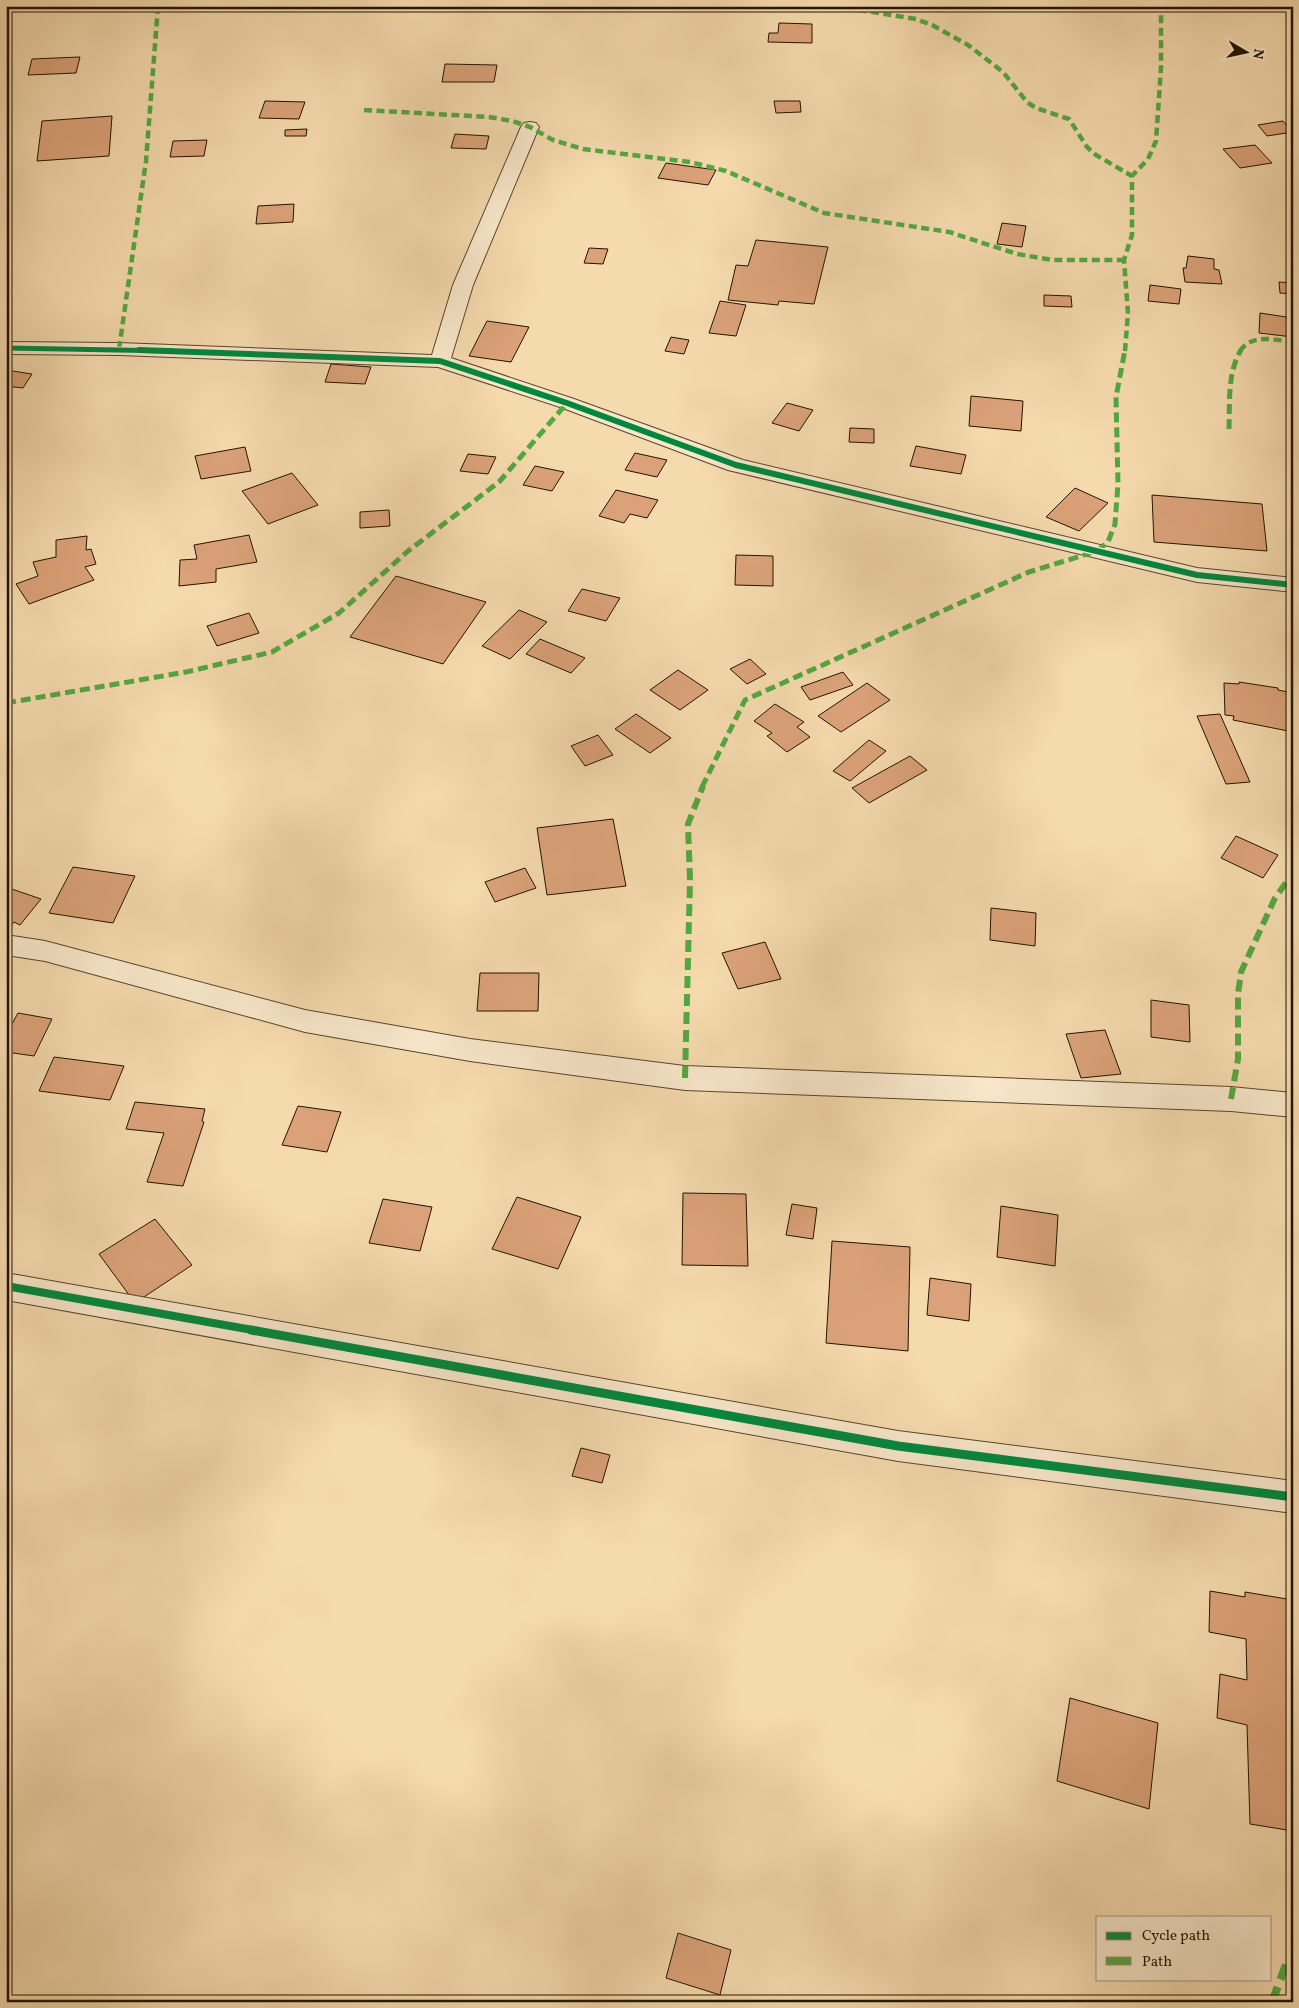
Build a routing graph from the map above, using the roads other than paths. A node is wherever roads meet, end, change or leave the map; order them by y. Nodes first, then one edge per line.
1 (530, 128) dead end
2 (6, 348) edge
3 (440, 361) junction
4 (1293, 585) edge
5 (6, 945) edge
6 (1293, 1106) edge
7 (6, 1286) edge
8 (1293, 1497) edge

1 - 3 street
2 - 3 street
3 - 4 street
5 - 6 street
7 - 8 street

